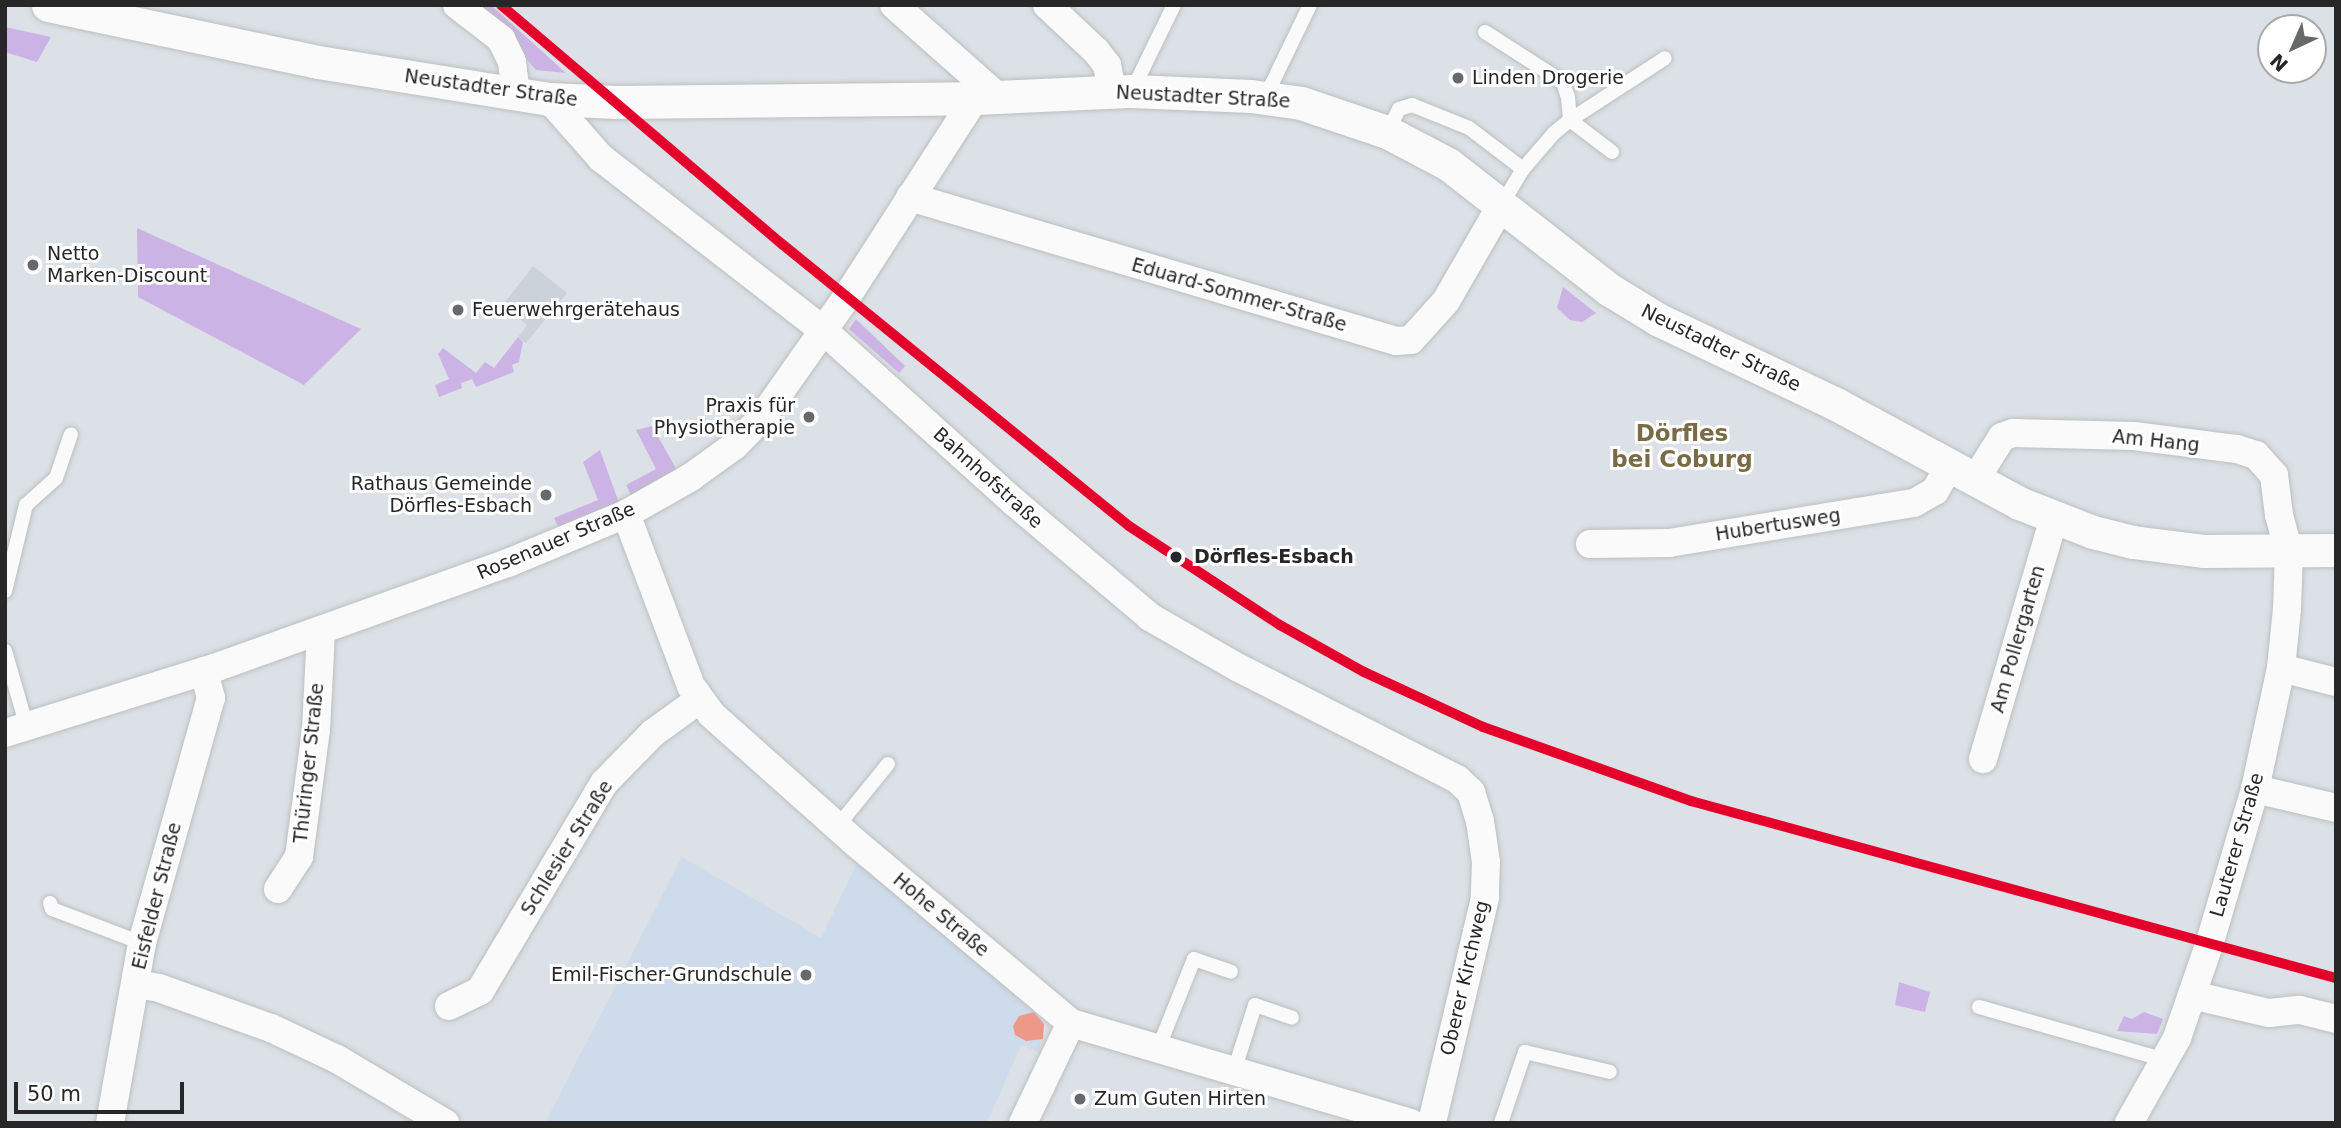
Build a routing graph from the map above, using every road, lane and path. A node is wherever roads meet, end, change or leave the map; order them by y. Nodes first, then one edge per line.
1 (48, 5) edge
2 (457, 5) edge
3 (894, 5) edge
4 (1047, 5) edge
5 (1174, 5) edge
6 (1310, 5) edge
7 (1485, 32) dead end
8 (1665, 58) dead end
9 (1122, 91) junction
10 (516, 95) junction
11 (1265, 97) junction
12 (986, 98) junction
13 (549, 99) junction
14 (1570, 120) junction
15 (1387, 132) junction
16 (1612, 152) dead end
17 (1523, 169) junction
18 (910, 197) junction
19 (1502, 204) junction
20 (824, 331) junction
21 (71, 434) dead end
22 (1962, 474) junction
23 (626, 514) junction
24 (2054, 518) junction
25 (1590, 544) dead end
26 (2336, 550) edge
27 (2289, 552) junction
28 (5, 591) edge
29 (321, 631) junction
30 (5, 651) edge
31 (2281, 668) junction
32 (204, 671) junction
33 (2336, 682) edge
34 (699, 700) junction
35 (16, 730) edge
36 (1983, 759) dead end
37 (888, 764) dead end
38 (2255, 789) junction
39 (1471, 792) joint
40 (2336, 808) edge
41 (837, 827) junction
42 (278, 889) dead end
43 (50, 903) dead end
44 (142, 943) junction
45 (1231, 972) dead end
46 (135, 984) junction
47 (2192, 995) junction
48 (449, 1006) dead end
49 (1979, 1007) dead end
50 (1292, 1017) dead end
51 (2336, 1020) edge
52 (1071, 1023) junction
53 (1158, 1049) junction
54 (2165, 1060) junction
55 (1234, 1071) junction
56 (1610, 1072) dead end
57 (110, 1123) edge
58 (445, 1123) edge
59 (1023, 1123) edge
60 (1411, 1123) edge
61 (1432, 1123) edge
62 (1501, 1123) edge
63 (2129, 1123) edge

1 - 10 street, Neustadter Straße
2 - 10 street
3 - 12 street
4 - 9 street
5 - 9 lane
6 - 11 lane
7 - 14 lane
8 - 14 lane
9 - 11 street, Neustadter Straße
9 - 12 street, Neustadter Straße
10 - 13 street, Neustadter Straße
11 - 15 street, Neustadter Straße
12 - 13 street, Neustadter Straße
12 - 18 street, Rosenauer Straße
13 - 20 street, Bahnhofstraße
14 - 16 lane
14 - 17 lane
15 - 17 lane
15 - 19 street, Neustadter Straße
17 - 19 lane
18 - 19 street, Eduard-Sommer-Straße
18 - 20 street, Rosenauer Straße
19 - 22 street, Neustadter Straße
20 - 23 street, Rosenauer Straße
20 - 39 street, Bahnhofstraße
21 - 28 lane
22 - 24 street, Neustadter Straße
22 - 25 street, Hubertusweg
22 - 27 street, Am Hang
23 - 29 street, Rosenauer Straße
23 - 34 street, Hohe Straße
24 - 27 street, Neustadter Straße
24 - 36 street, Am Pollergarten
26 - 27 street, Neustadter Straße
27 - 31 street, Lauterer Straße
29 - 32 street, Rosenauer Straße
29 - 42 street, Thüringer Straße
30 - 35 lane
31 - 33 street
31 - 38 street, Lauterer Straße
32 - 35 street, Rosenauer Straße
32 - 44 street, Eisfelder Straße
34 - 41 street, Hohe Straße
34 - 48 street, Schlesier Straße
37 - 41 lane
38 - 40 street
38 - 47 street, Lauterer Straße
39 - 61 street, Oberer Kirchweg
41 - 52 street, Hohe Straße
43 - 44 lane
44 - 46 street, Eisfelder Straße
45 - 53 lane
46 - 57 street, Eisfelder Straße
46 - 58 street
47 - 51 street
47 - 54 street, Lauterer Straße
49 - 54 lane
50 - 55 lane
52 - 53 street, Hohe Straße
52 - 59 street
53 - 55 street, Hohe Straße
54 - 63 street, Lauterer Straße
55 - 60 street, Hohe Straße
56 - 62 lane

